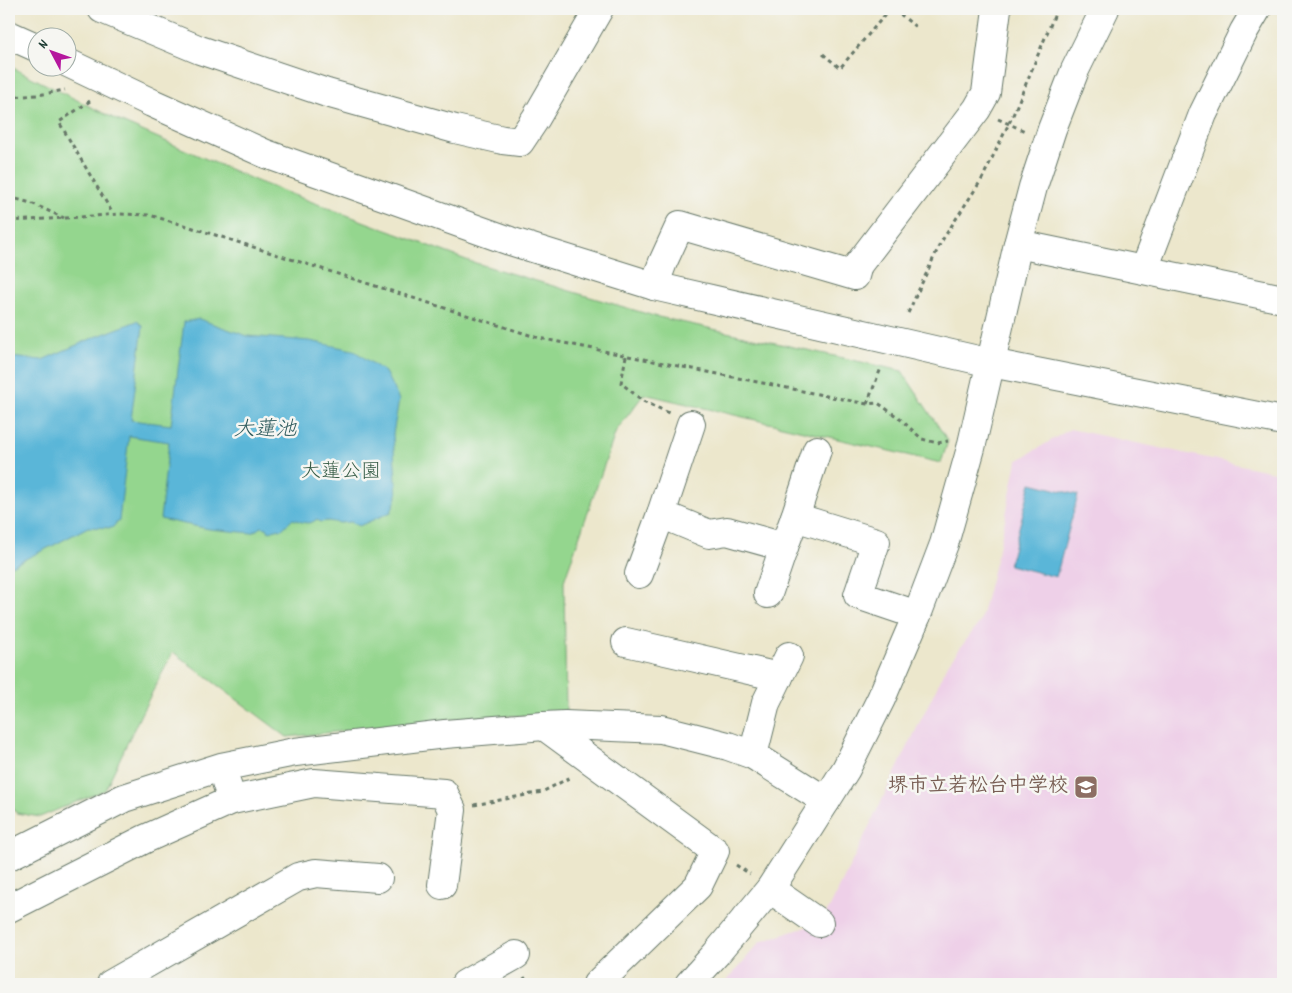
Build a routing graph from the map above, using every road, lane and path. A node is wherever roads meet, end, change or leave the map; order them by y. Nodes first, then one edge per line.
1 (102, 9) edge
2 (599, 9) edge
3 (888, 9) edge
4 (894, 9) edge
5 (997, 9) edge
6 (1057, 9) edge
7 (1105, 9) edge
8 (1257, 9) edge
9 (918, 29) dead end
10 (9, 35) edge
11 (28, 44) edge
12 (823, 54) dead end
13 (78, 68) edge
14 (66, 90) dead end
15 (9, 97) edge
16 (90, 101) dead end
17 (1009, 124) junction
18 (1030, 133) dead end
19 (9, 197) edge
20 (113, 214) junction
21 (66, 218) junction
22 (9, 221) edge
23 (1018, 244) junction
24 (1144, 269) junction
25 (654, 286) junction
26 (1283, 299) edge
27 (908, 313) dead end
28 (626, 356) junction
29 (991, 363) junction
30 (881, 368) dead end
31 (643, 401) dead end
32 (867, 404) junction
33 (1283, 422) edge
34 (691, 424) dead end
35 (951, 442) dead end
36 (817, 450) dead end
37 (661, 514) junction
38 (795, 517) junction
39 (784, 547) junction
40 (639, 574) dead end
41 (768, 594) dead end
42 (917, 615) junction
43 (626, 642) dead end
44 (544, 726) junction
45 (752, 756) junction
46 (590, 760) junction
47 (221, 767) junction
48 (232, 800) junction
49 (826, 801) junction
50 (452, 810) junction
51 (9, 856) edge
52 (378, 878) dead end
53 (442, 885) dead end
54 (770, 890) junction
55 (9, 908) edge
56 (819, 923) dead end
57 (516, 955) dead end
58 (111, 984) edge
59 (465, 984) edge
60 (597, 984) edge
61 (689, 984) edge

1 - 2 street
3 - 12 path
4 - 9 path
5 - 25 street
6 - 17 path
7 - 23 street
8 - 24 street
10 - 11 street
13 - 25 street
14 - 15 path
16 - 20 path
17 - 18 path
17 - 27 path
19 - 21 path
20 - 21 path
20 - 28 path
21 - 22 path
23 - 24 street
23 - 29 street
24 - 26 street
25 - 29 street
28 - 31 path
28 - 32 path
29 - 33 street
29 - 42 street
30 - 32 path
32 - 35 path
34 - 37 street
36 - 38 street
37 - 39 street
37 - 40 street
38 - 39 street
38 - 42 street
39 - 41 street
42 - 49 street
43 - 45 street
44 - 45 street
44 - 46 street
44 - 47 street
45 - 49 street
46 - 50 path
46 - 60 street
47 - 48 street
47 - 51 street
48 - 50 street
48 - 55 street
49 - 54 street
50 - 53 street
52 - 58 street
54 - 56 street
54 - 61 street
57 - 59 street

